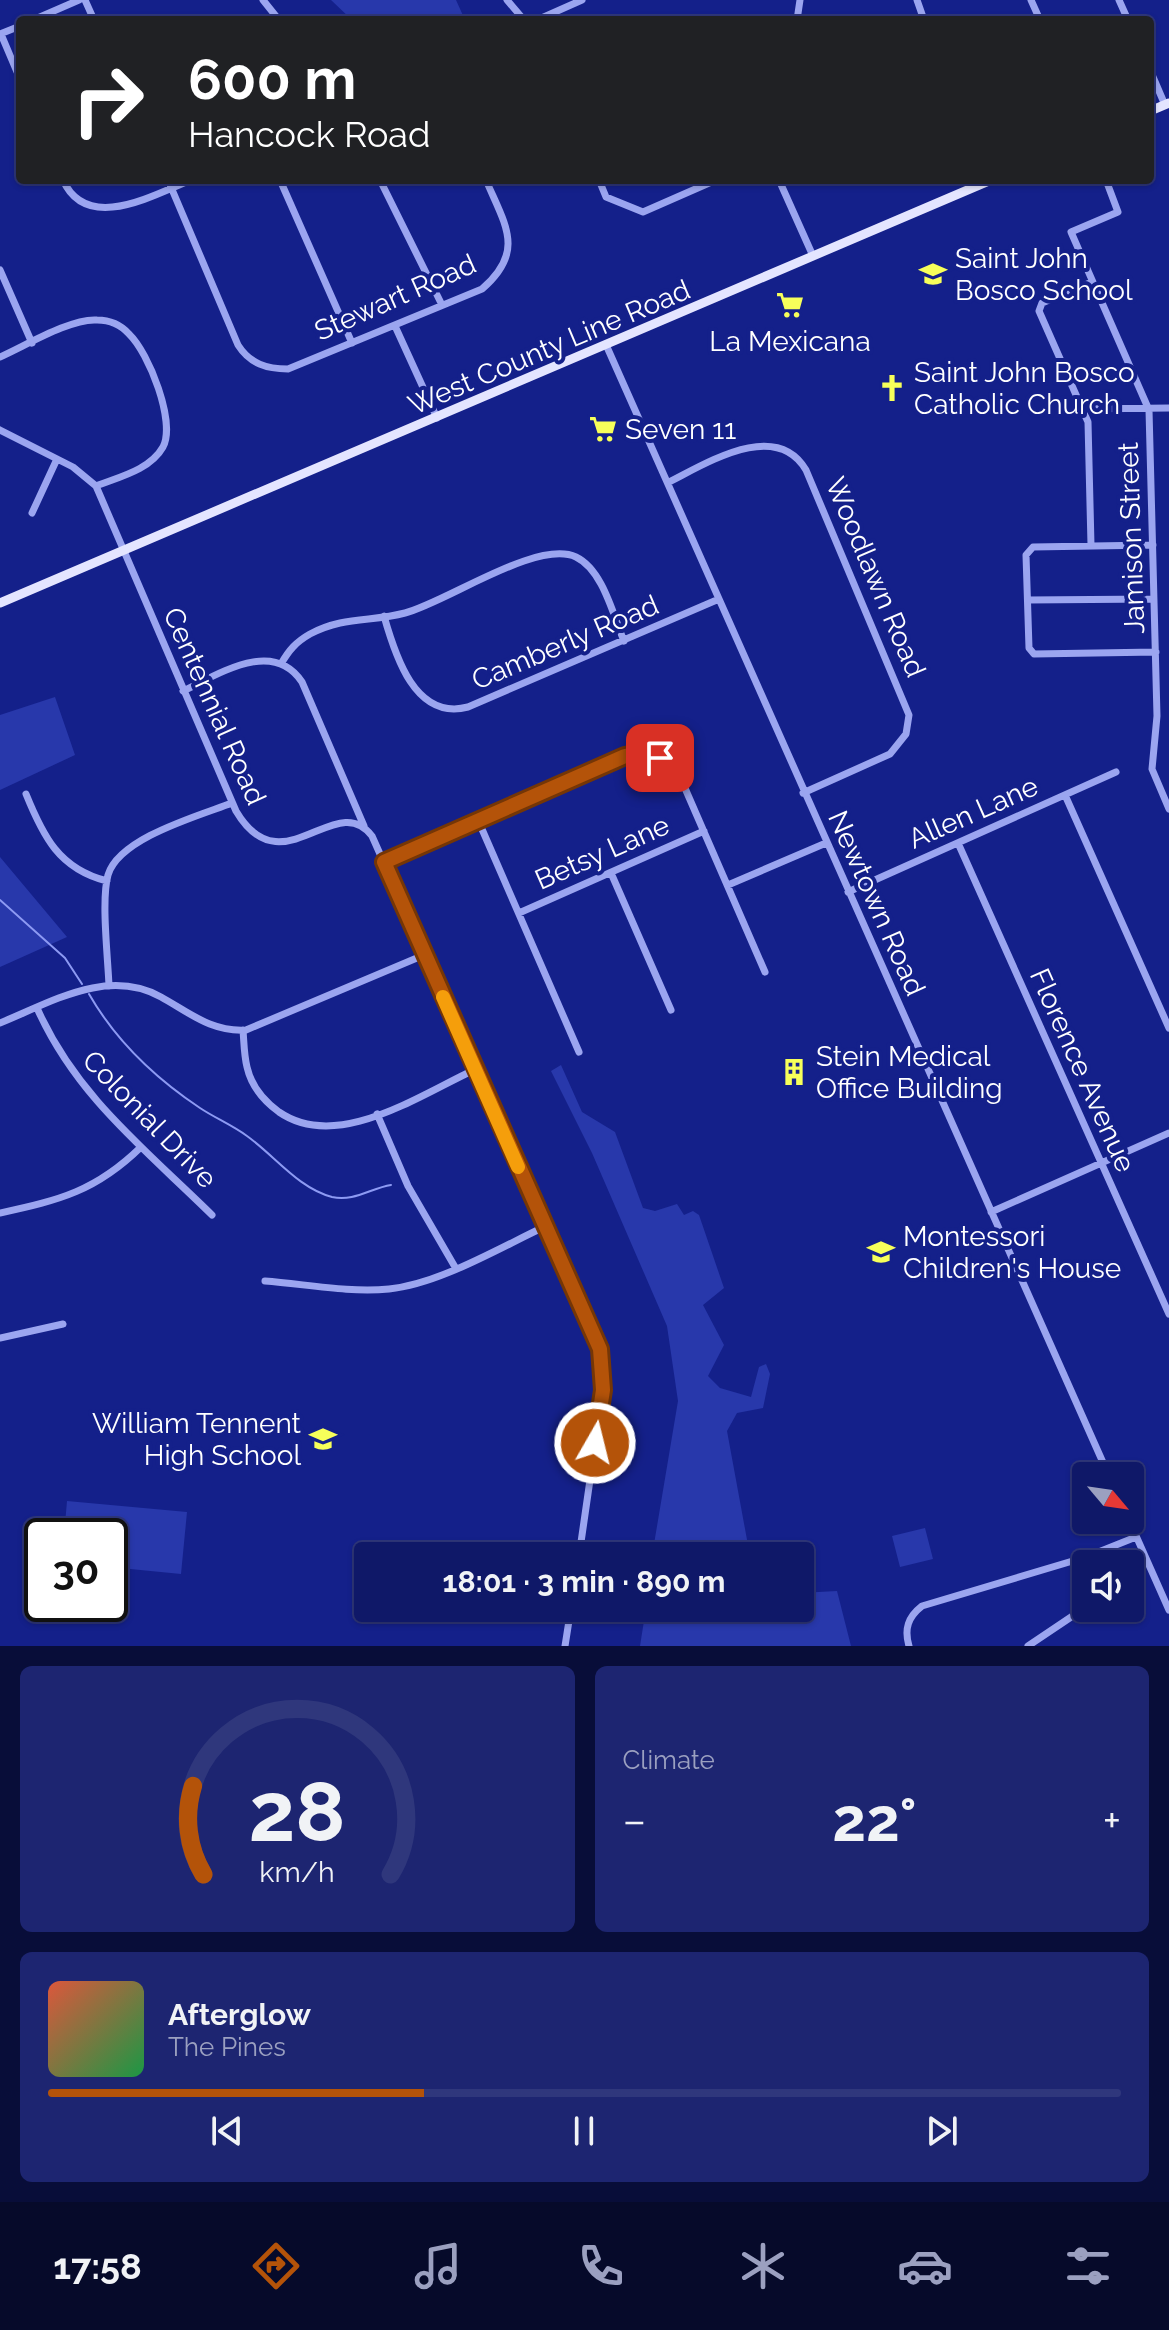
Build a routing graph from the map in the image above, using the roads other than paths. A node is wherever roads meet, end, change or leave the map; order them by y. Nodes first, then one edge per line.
1 (82, 0) edge
2 (263, 0) edge
3 (507, 0) edge
4 (582, 0) edge
5 (43, 16) edge
6 (276, 16) edge
7 (521, 16) edge
8 (546, 16) edge
9 (0, 34) edge
10 (16, 70) edge
11 (1154, 78) edge
12 (1167, 104) edge
13 (66, 184) edge
14 (170, 184) edge
15 (282, 184) edge
16 (382, 184) edge
17 (488, 184) edge
18 (601, 184) edge
19 (707, 184) edge
20 (781, 184) edge
21 (982, 184) edge
22 (1108, 184) edge
23 (813, 256) junction
24 (0, 270) edge
25 (1092, 282) junction
26 (442, 305) junction
27 (395, 326) junction
28 (32, 343) junction
29 (352, 343) junction
30 (607, 347) junction
31 (0, 357) edge
32 (1149, 408) junction
33 (1169, 408) edge
34 (1083, 409) junction
35 (437, 418) junction
36 (0, 430) edge
37 (57, 459) junction
38 (669, 482) junction
39 (96, 486) junction
40 (32, 513) dead end
41 (1091, 545) junction
42 (1153, 545) junction
43 (122, 549) junction
44 (719, 599) junction
45 (1154, 599) junction
46 (1028, 600) junction
47 (0, 603) edge
48 (384, 616) junction
49 (624, 641) junction
50 (1156, 652) junction
51 (281, 664) junction
52 (183, 691) junction
53 (1157, 721) junction
54 (1169, 723) edge
55 (1116, 772) dead end
56 (1159, 788) junction
57 (1169, 789) edge
58 (803, 793) junction
59 (26, 794) dead end
60 (1065, 795) junction
61 (232, 803) junction
62 (1169, 809) edge
63 (478, 820) junction
64 (364, 826) junction
65 (704, 831) junction
66 (826, 843) junction
67 (958, 843) junction
68 (384, 862) junction
69 (611, 873) junction
70 (107, 881) junction
71 (728, 885) junction
72 (848, 892) junction
73 (519, 913) junction
74 (424, 955) junction
75 (765, 972) dead end
76 (109, 986) junction
77 (37, 1008) junction
78 (671, 1010) dead end
79 (0, 1023) edge
80 (1169, 1028) edge
81 (243, 1030) junction
82 (579, 1052) dead end
83 (474, 1070) junction
84 (377, 1114) junction
85 (1169, 1133) edge
86 (141, 1147) junction
87 (1100, 1163) junction
88 (991, 1212) junction
89 (0, 1213) edge
90 (212, 1215) dead end
91 (544, 1227) junction
92 (455, 1267) junction
93 (265, 1281) dead end
94 (1169, 1314) edge
95 (63, 1324) dead end
96 (0, 1338) edge
97 (1103, 1462) edge
98 (1135, 1534) edge
99 (1136, 1537) junction
100 (581, 1542) edge
101 (1109, 1550) edge
102 (1072, 1565) edge
103 (1167, 1598) edge
104 (1169, 1610) edge
105 (1072, 1616) edge
106 (569, 1622) edge
107 (565, 1646) edge
108 (909, 1646) edge
109 (1028, 1646) edge

1 - 5 street
2 - 6 street
3 - 7 street
4 - 8 street
9 - 10 street
11 - 12 street
13 - 14 street
14 - 29 street, Stewart Road
15 - 29 street
16 - 26 street
17 - 26 street, Stewart Road
18 - 19 street
20 - 23 street
21 - 23 main road, West County Line Road
22 - 25 street, Jamison Street
23 - 30 main road, West County Line Road
24 - 28 street
25 - 32 street, Jamison Street
25 - 34 street
26 - 27 street, Stewart Road
27 - 29 street, Stewart Road
27 - 35 street
28 - 31 street
28 - 39 street
30 - 35 main road, West County Line Road
30 - 38 street, Newtown Road
32 - 33 street
32 - 34 street
32 - 42 street, Jamison Street
34 - 41 street
35 - 43 main road, West County Line Road
36 - 37 street
37 - 39 street
37 - 40 street
38 - 44 street, Newtown Road
38 - 58 street, Woodlawn Road
39 - 43 street, Centennial Road
41 - 42 street
41 - 46 street
42 - 45 street, Jamison Street
43 - 47 main road, West County Line Road
43 - 52 street, Centennial Road
44 - 49 street, Camberly Road
44 - 58 street, Newtown Road
45 - 46 street
45 - 50 street, Jamison Street
46 - 50 street
48 - 49 street
48 - 49 street, Camberly Road
48 - 51 street
50 - 53 street, Jamison Street
51 - 52 street
51 - 64 street
52 - 61 street, Centennial Road
53 - 54 street
53 - 56 street, Jamison Street
55 - 60 street, Allen Lane
56 - 57 street
56 - 62 street, Jamison Street
58 - 66 street, Newtown Road
59 - 70 street
60 - 67 street, Allen Lane
60 - 80 street
61 - 64 street, Centennial Road
61 - 70 street
63 - 65 street
63 - 68 street
63 - 73 street
64 - 68 street
65 - 69 street, Betsy Lane
65 - 71 street
66 - 71 street
66 - 72 street, Newtown Road
67 - 72 street, Allen Lane
67 - 87 street, Florence Avenue
68 - 74 street
69 - 73 street, Betsy Lane
69 - 78 street
70 - 76 street
71 - 75 street
72 - 88 street, Newtown Road
73 - 82 street
74 - 81 street
74 - 83 street
76 - 77 street
76 - 81 street
77 - 79 street
77 - 86 street, Colonial Drive
81 - 84 street
83 - 84 street
83 - 91 street
84 - 92 street
85 - 87 street
86 - 89 street
86 - 90 street, Colonial Drive
87 - 88 street
87 - 94 street, Florence Avenue
88 - 97 street, Newtown Road
91 - 92 street
91 - 100 street
92 - 93 street
95 - 96 street
98 - 99 street
99 - 101 street
99 - 103 street
102 - 108 street
103 - 104 street
105 - 109 street
106 - 107 street

